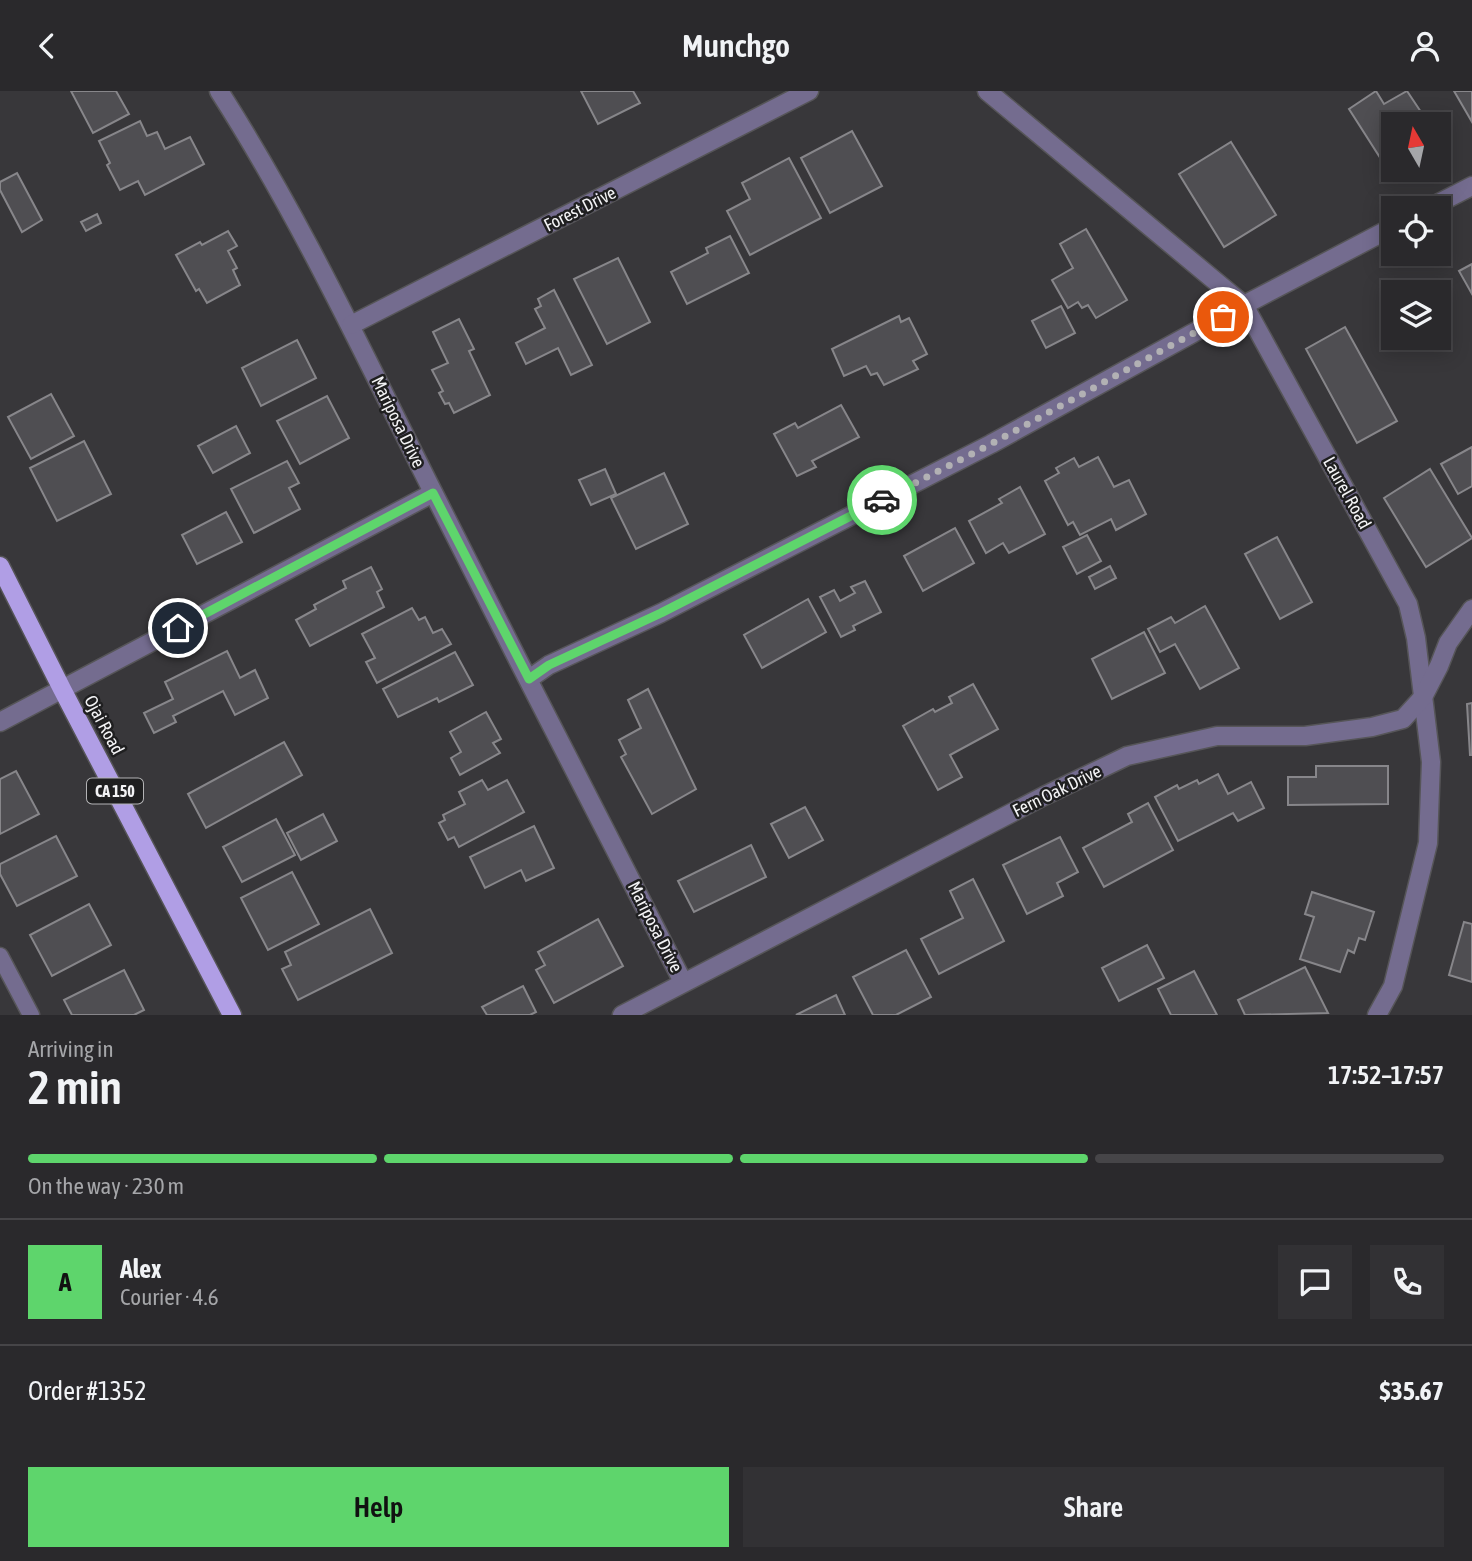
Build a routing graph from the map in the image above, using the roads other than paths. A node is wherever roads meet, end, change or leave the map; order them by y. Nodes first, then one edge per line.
1 (219, 91) edge
2 (809, 91) edge
3 (987, 91) edge
4 (1472, 185) edge
5 (1451, 196) edge
6 (1381, 233) edge
7 (1244, 305) junction
8 (351, 325) junction
9 (433, 493) junction
10 (0, 566) edge
11 (1472, 609) edge
12 (529, 679) junction
13 (62, 689) junction
14 (1423, 697) junction
15 (0, 722) edge
16 (0, 955) edge
17 (683, 982) junction
18 (31, 1015) edge
19 (232, 1015) edge
20 (622, 1015) edge
21 (1377, 1015) edge

1 - 8 street, Mariposa Drive
2 - 8 street, Forest Drive
3 - 7 street, Laurel Road
4 - 5 street
6 - 7 street
7 - 12 street
7 - 14 street, Laurel Road
8 - 9 street, Mariposa Drive
9 - 12 street, Mariposa Drive
9 - 13 street
10 - 13 main road, Ojai Road / CA 150
11 - 14 street, Fern Oak Drive
12 - 17 street, Mariposa Drive
13 - 15 street
13 - 19 main road, Ojai Road / CA 150
14 - 17 street, Fern Oak Drive
14 - 21 street, Laurel Road
16 - 18 lane
17 - 20 street, Fern Oak Drive

